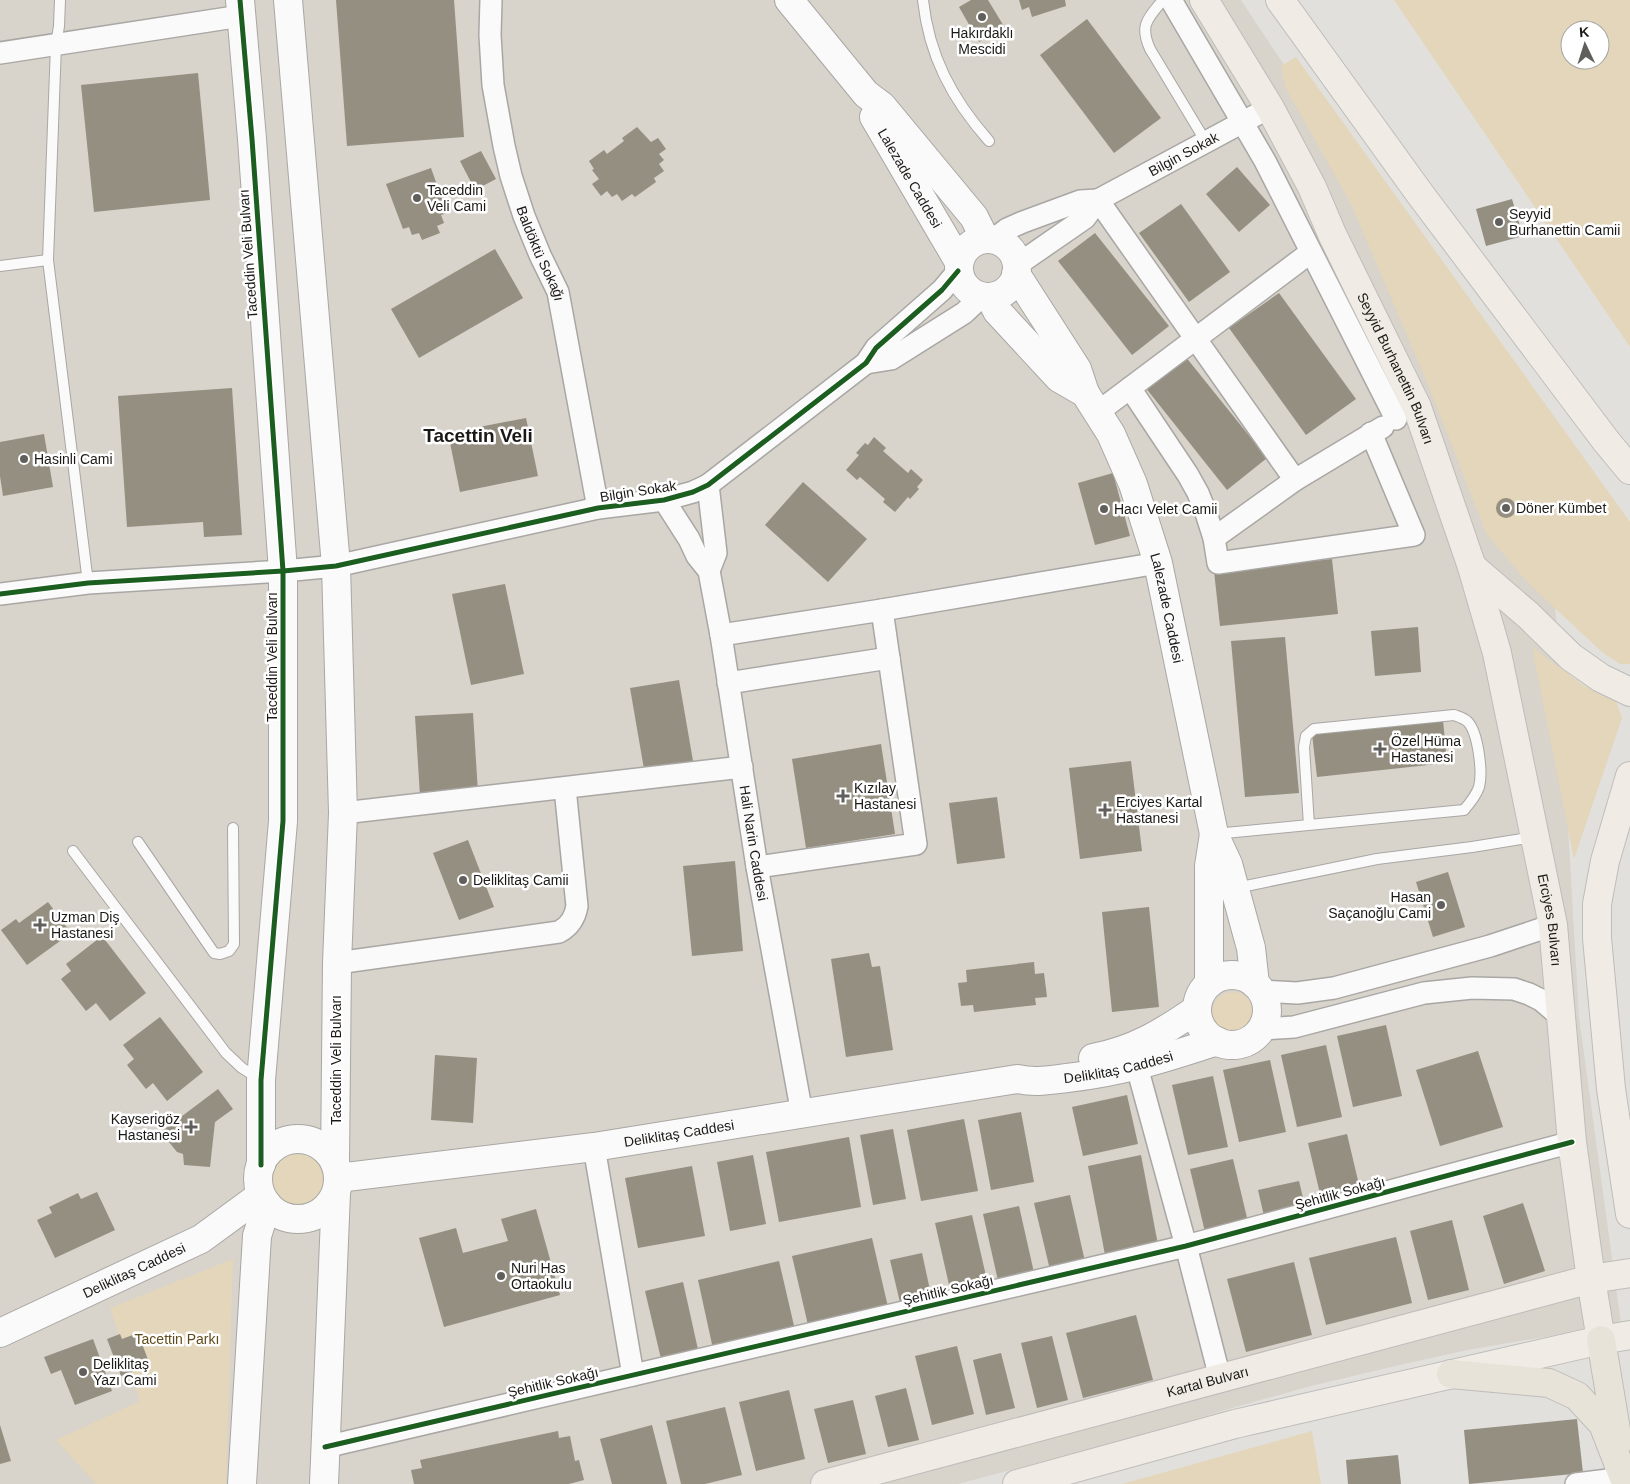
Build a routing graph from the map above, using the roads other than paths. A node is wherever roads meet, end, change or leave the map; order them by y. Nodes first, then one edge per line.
1 (60, 0) edge
2 (288, 0) edge
3 (490, 0) edge
4 (788, 0) edge
5 (923, 0) edge
6 (1163, 0) edge
7 (1171, 0) edge
8 (1204, 0) edge
9 (1280, 0) edge
10 (240, 8) edge
11 (56, 45) junction
12 (0, 54) edge
13 (866, 94) junction
14 (1270, 108) junction
15 (1244, 122) junction
16 (989, 141) dead end
17 (1206, 142) junction
18 (1098, 200) junction
19 (989, 239) junction
20 (1311, 252) junction
21 (48, 260) junction
22 (0, 266) edge
23 (958, 266) junction
24 (1017, 270) junction
25 (986, 297) junction
26 (1196, 339) junction
27 (866, 363) junction
28 (1130, 388) junction
29 (1091, 402) junction
30 (1406, 413) junction
31 (1371, 434) junction
32 (1606, 440) junction
33 (1630, 470) edge
34 (1295, 480) junction
35 (708, 485) junction
36 (1630, 485) edge
37 (664, 500) junction
38 (598, 508) junction
39 (1214, 538) junction
40 (1158, 563) junction
41 (336, 566) junction
42 (1472, 567) junction
43 (282, 571) junction
44 (709, 571) junction
45 (88, 583) junction
46 (0, 594) edge
47 (882, 610) junction
48 (721, 635) junction
49 (889, 658) junction
50 (728, 683) junction
51 (1630, 692) edge
52 (742, 767) junction
53 (1630, 776) edge
54 (565, 788) junction
55 (343, 813) junction
56 (1309, 825) junction
57 (233, 828) dead end
58 (1214, 834) junction
59 (1535, 836) junction
60 (138, 842) dead end
61 (73, 851) dead end
62 (757, 867) junction
63 (1235, 888) junction
64 (1553, 925) junction
65 (337, 963) junction
66 (1210, 983) junction
67 (1259, 988) junction
68 (1197, 1009) junction
69 (1561, 1018) junction
70 (1261, 1029) junction
71 (1217, 1041) junction
72 (1137, 1066) junction
73 (1018, 1079) junction
74 (260, 1080) junction
75 (802, 1114) junction
76 (1572, 1142) junction
77 (594, 1147) junction
78 (261, 1165) junction
79 (336, 1178) junction
80 (264, 1200) junction
81 (1630, 1214) edge
82 (1186, 1246) junction
83 (1630, 1273) edge
84 (1591, 1280) junction
85 (0, 1333) edge
86 (1630, 1335) edge
87 (1601, 1340) junction
88 (1451, 1374) junction
89 (633, 1375) junction
90 (1220, 1378) junction
91 (325, 1447) junction
92 (1624, 1481) edge
93 (242, 1484) edge
94 (324, 1484) edge
95 (825, 1484) edge
96 (1017, 1484) edge
97 (1576, 1484) edge

1 - 11 lane
2 - 41 street, Taceddin Veli Bulvarı
3 - 38 street, Baldöktü Sokağı
4 - 13 street, Lalezade Caddesi
5 - 16 lane
6 - 17 lane
7 - 15 street
8 - 14 main road, Seyyid Burhanettin Bulvarı
9 - 32 main road
10 - 11 street
10 - 43 street, Taceddin Veli Bulvarı
11 - 12 street
11 - 21 lane
13 - 19 street, Lalezade Caddesi
13 - 23 street, Lalezade Caddesi
14 - 15 street, Bilgin Sokak
14 - 30 main road, Seyyid Burhanettin Bulvarı
15 - 17 street, Bilgin Sokak
15 - 20 street
17 - 18 street, Bilgin Sokak
18 - 19 street, Bilgin Sokak
18 - 24 street, Bilgin Sokak
18 - 26 street
19 - 23 street
19 - 24 street
20 - 26 street
20 - 30 street
21 - 22 lane
21 - 45 lane
23 - 25 street
23 - 27 street, Bilgin Sokak
24 - 25 street
24 - 29 street, Lalezade Caddesi
25 - 27 street, Bilgin Sokak
25 - 29 street
26 - 28 street
26 - 34 street
27 - 35 street, Bilgin Sokak
28 - 29 street
28 - 39 street
29 - 40 street, Lalezade Caddesi
30 - 31 street
30 - 42 main road, Seyyid Burhanettin Bulvarı
31 - 34 street
31 - 39 street
32 - 33 main road
32 - 36 main road
34 - 39 street
35 - 37 street, Bilgin Sokak
35 - 44 street, Hali Narin Caddesi
37 - 38 street, Bilgin Sokak
37 - 44 street, Hali Narin Caddesi
38 - 41 street, Bilgin Sokak
40 - 47 street
40 - 58 street, Lalezade Caddesi
41 - 43 street, Bilgin Sokak
41 - 55 street, Taceddin Veli Bulvarı
42 - 51 main road
42 - 59 main road, Erciyes Bulvarı
43 - 45 street, Bilgin Sokak
43 - 74 street, Taceddin Veli Bulvarı
44 - 48 street, Hali Narin Caddesi
45 - 46 street, Bilgin Sokak
47 - 48 street
47 - 49 street
48 - 50 street, Hali Narin Caddesi
49 - 50 street
49 - 62 street
50 - 52 street, Hali Narin Caddesi
52 - 54 street
52 - 62 street, Hali Narin Caddesi
53 - 81 main road
54 - 55 street
54 - 65 street
55 - 65 street, Taceddin Veli Bulvarı
56 - 56 lane
56 - 58 lane
57 - 60 lane
58 - 63 street, Lalezade Caddesi
58 - 66 street, Lalezade Caddesi
59 - 63 lane
59 - 64 main road, Erciyes Bulvarı
61 - 74 lane
62 - 75 street, Hali Narin Caddesi
63 - 67 street, Lalezade Caddesi
64 - 67 street
64 - 69 main road, Erciyes Bulvarı
65 - 79 street, Taceddin Veli Bulvarı
66 - 67 street
66 - 68 street
67 - 70 street
68 - 71 street
68 - 73 street, Deliklitaş Caddesi
69 - 70 street
69 - 76 main road, Erciyes Bulvarı
70 - 71 street
71 - 72 street, Deliklitaş Caddesi
72 - 73 street, Deliklitaş Caddesi
72 - 82 street
73 - 75 street, Deliklitaş Caddesi
74 - 78 street, Taceddin Veli Bulvarı
75 - 77 street, Deliklitaş Caddesi
76 - 82 street, Şehitlik Sokağı
76 - 84 main road, Erciyes Bulvarı
77 - 79 street, Deliklitaş Caddesi
77 - 89 street
78 - 79 street
78 - 80 street
79 - 80 street
79 - 91 street, Taceddin Veli Bulvarı
80 - 85 street, Deliklitaş Caddesi
80 - 93 street
82 - 89 street, Şehitlik Sokağı
82 - 90 street
83 - 84 main road, Kartal Bulvarı
84 - 87 main road, Erciyes Bulvarı
84 - 90 main road, Kartal Bulvarı
86 - 87 main road
87 - 88 main road
87 - 92 highway
88 - 92 highway
88 - 96 main road
89 - 91 street, Şehitlik Sokağı
90 - 95 main road, Kartal Bulvarı
91 - 94 street, Taceddin Veli Bulvarı
92 - 97 street

